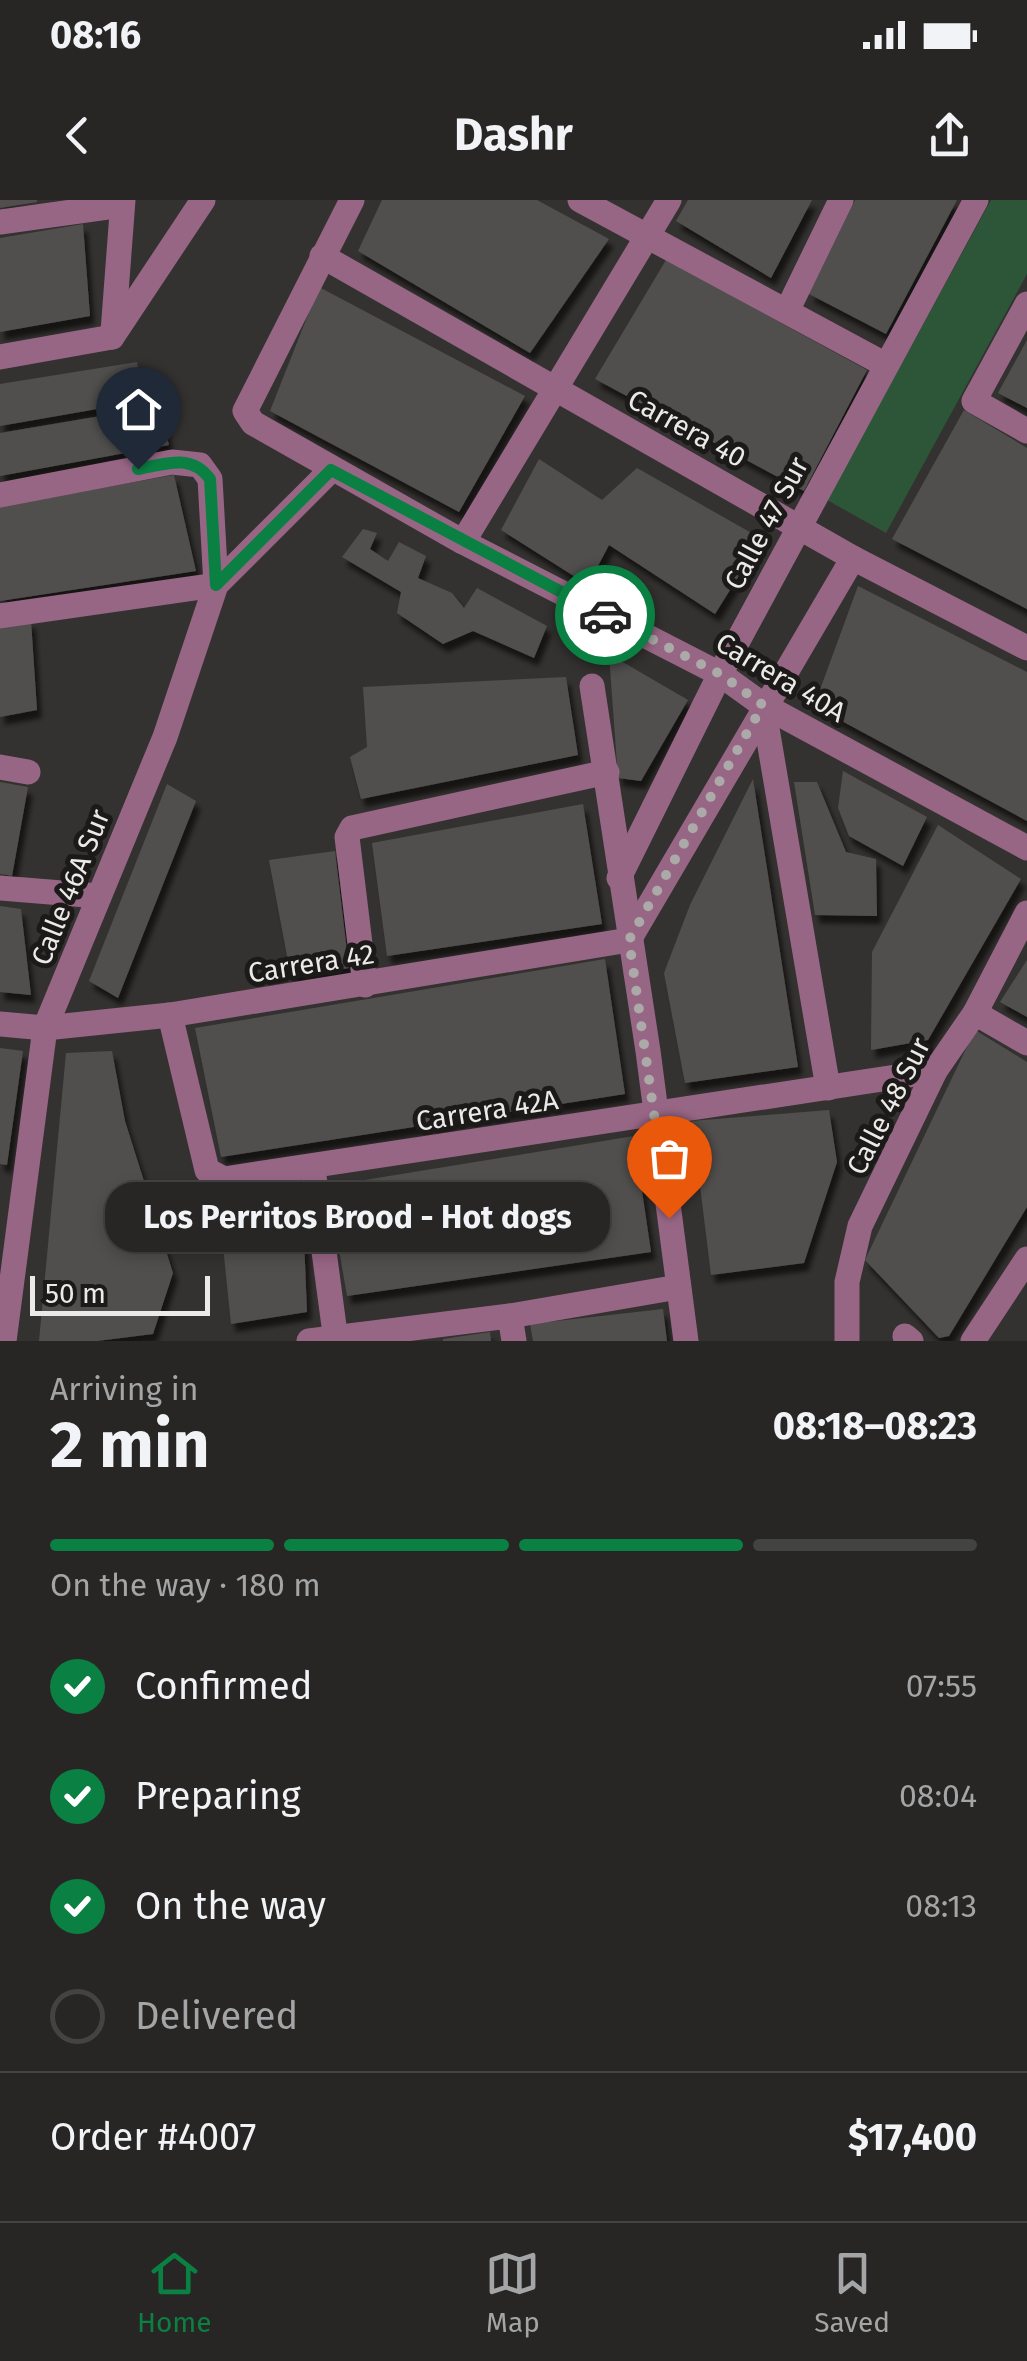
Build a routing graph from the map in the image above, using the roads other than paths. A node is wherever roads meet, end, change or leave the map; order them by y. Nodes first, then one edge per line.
1 (204, 200) edge
2 (352, 200) edge
3 (580, 200) edge
4 (669, 200) edge
5 (842, 200) edge
6 (976, 200) edge
7 (123, 202) edge
8 (0, 222) edge
9 (649, 236) junction
10 (322, 256) junction
11 (1027, 304) edge
12 (787, 311) junction
13 (112, 337) junction
14 (0, 357) edge
15 (884, 364) junction
16 (556, 390) junction
17 (1027, 431) edge
18 (331, 470) junction
19 (0, 495) edge
20 (800, 525) junction
21 (463, 542) junction
22 (854, 558) junction
23 (216, 585) junction
24 (0, 616) edge
25 (1027, 648) edge
26 (720, 674) junction
27 (592, 686) dead end
28 (763, 705) junction
29 (0, 767) edge
30 (28, 772) dead end
31 (607, 772) junction
32 (1027, 848) edge
33 (620, 878) junction
34 (0, 888) edge
35 (99, 896) junction
36 (1027, 913) edge
37 (629, 940) junction
38 (365, 985) junction
39 (974, 1013) junction
40 (170, 1015) junction
41 (0, 1024) edge
42 (44, 1028) junction
43 (1027, 1042) edge
44 (935, 1071) junction
45 (828, 1088) junction
46 (655, 1114) junction
47 (312, 1169) junction
48 (1027, 1260) edge
49 (678, 1287) junction
50 (512, 1328) edge
51 (336, 1339) edge
52 (4, 1341) edge
53 (310, 1341) edge
54 (686, 1341) edge
55 (848, 1341) edge
56 (973, 1341) edge

1 - 13 street
2 - 10 street
3 - 9 street
4 - 9 street
5 - 12 street
6 - 15 street, Calle 47 Sur
7 - 8 street
7 - 13 street
9 - 12 street
9 - 16 street
10 - 16 street, Carrera 40
10 - 18 street, Carrera 40A
11 - 17 street
12 - 15 street
13 - 14 street
15 - 20 street, Calle 47 Sur
16 - 20 street, Carrera 40
16 - 21 street
18 - 21 street, Carrera 40A
18 - 23 street, Calle 46A Sur
19 - 23 street, Calle 46A Sur
20 - 22 street, Carrera 40
20 - 26 street, Calle 47 Sur
21 - 26 street, Carrera 40A
22 - 25 street, Carrera 40
22 - 28 street
23 - 24 street
23 - 35 street, Calle 46A Sur
26 - 28 street, Carrera 40A
26 - 33 street, Calle 47 Sur
27 - 31 street
28 - 32 street, Carrera 40A
28 - 37 street
28 - 45 street
29 - 30 street
31 - 33 street
31 - 38 street
33 - 37 street
34 - 35 street
35 - 42 street, Calle 46A Sur
36 - 39 street, Calle 48 Sur
37 - 38 street, Carrera 42
37 - 46 street
38 - 40 street, Carrera 42
39 - 43 street
39 - 44 street, Calle 48 Sur
40 - 42 street, Carrera 42
40 - 47 street, Carrera 42A
41 - 42 street, Carrera 42
42 - 52 street, Calle 46A Sur
44 - 45 street, Carrera 42A
44 - 55 street, Calle 48 Sur
45 - 46 street, Carrera 42A
46 - 47 street, Carrera 42A
46 - 49 street
47 - 51 street
48 - 56 street
49 - 50 street
49 - 54 street
50 - 51 street
51 - 53 street

